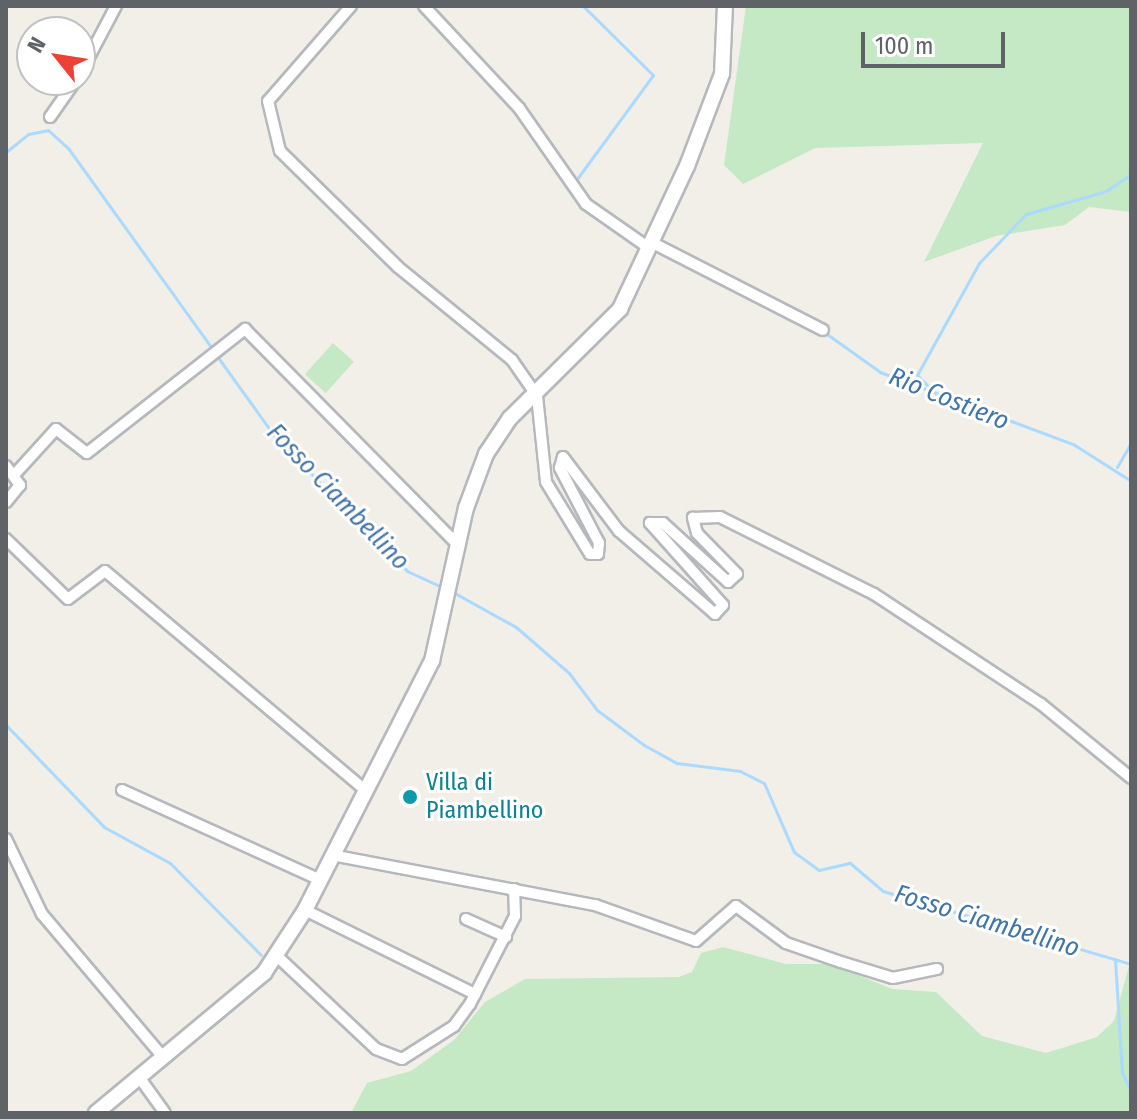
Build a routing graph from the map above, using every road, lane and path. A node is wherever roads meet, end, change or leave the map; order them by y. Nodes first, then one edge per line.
1 (116, 6) edge
2 (351, 6) edge
3 (424, 6) edge
4 (725, 6) edge
5 (96, 44) edge
6 (65, 96) edge
7 (50, 117) dead end
8 (650, 245) junction
9 (823, 330) dead end
10 (536, 392) junction
11 (10, 470) edge
12 (6, 502) edge
13 (6, 539) edge
14 (459, 546) junction
15 (1131, 778) edge
16 (122, 790) dead end
17 (365, 790) junction
18 (6, 839) edge
19 (332, 855) junction
20 (320, 880) junction
21 (514, 889) junction
22 (305, 910) junction
23 (466, 919) dead end
24 (506, 937) junction
25 (278, 957) junction
26 (937, 969) dead end
27 (475, 994) junction
28 (163, 1057) junction
29 (139, 1077) junction
30 (96, 1113) edge
31 (165, 1113) edge

1 - 5 street
2 - 10 street
3 - 8 street
4 - 8 main road
6 - 7 street
8 - 9 street
8 - 10 main road
10 - 14 main road
10 - 15 street
11 - 12 street
11 - 14 street
13 - 17 street
14 - 17 main road
16 - 20 street
17 - 19 main road
18 - 28 street
19 - 20 main road
19 - 21 street
20 - 22 main road
21 - 24 street
21 - 26 street
22 - 25 main road
22 - 27 street
23 - 24 street
24 - 27 street
25 - 27 street
25 - 28 main road
28 - 29 main road
29 - 30 main road
29 - 31 street

